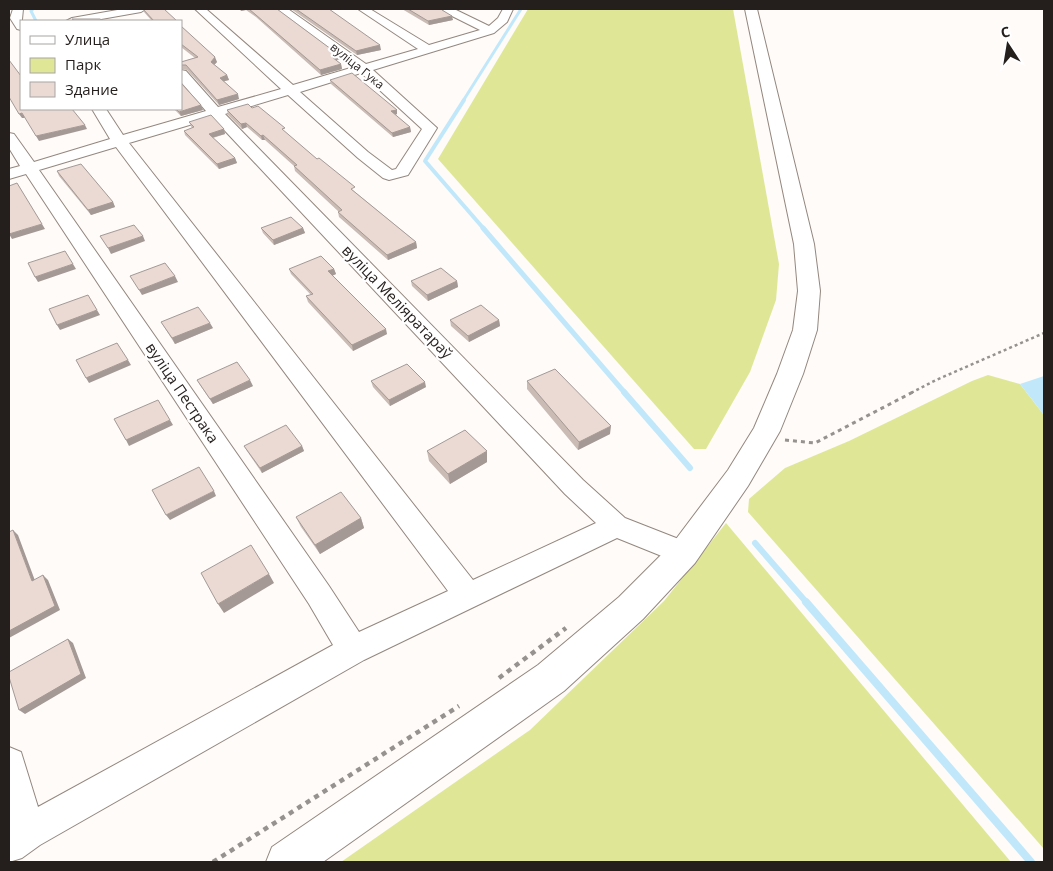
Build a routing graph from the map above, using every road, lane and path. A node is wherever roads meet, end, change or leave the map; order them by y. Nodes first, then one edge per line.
1 (141, 9) edge
2 (200, 9) edge
3 (281, 9) edge
4 (363, 9) edge
5 (446, 9) edge
6 (508, 9) edge
7 (751, 9) edge
8 (125, 10) edge
9 (77, 20) edge
10 (133, 20) edge
11 (490, 31) junction
12 (428, 50) junction
13 (363, 68) junction
14 (182, 75) edge
15 (291, 90) junction
16 (100, 110) edge
17 (215, 112) junction
18 (9, 138) edge
19 (119, 141) junction
20 (19, 171) edge
21 (1044, 333) edge
22 (766, 431) junction
23 (616, 526) junction
24 (684, 553) junction
25 (468, 594) junction
26 (353, 650) junction
27 (9, 764) edge
28 (18, 839) edge
29 (287, 862) edge

1 - 8 street
2 - 15 street
3 - 13 street, вуліца Гука
4 - 12 street
5 - 11 street
6 - 11 street
7 - 22 main road
8 - 9 street
8 - 10 street
11 - 12 street
12 - 13 street
13 - 15 street
13 - 15 street, вуліца Гука
14 - 17 street, вуліца Меліяратараў
15 - 17 street
16 - 19 street
17 - 19 street
17 - 23 street, вуліца Меліяратараў
18 - 20 street, вуліца Пестрака
19 - 20 street
19 - 25 street
20 - 26 street, вуліца Пестрака
21 - 22 path
22 - 24 main road
23 - 24 street
23 - 25 street
24 - 29 main road
25 - 26 street
26 - 28 street
27 - 28 street

